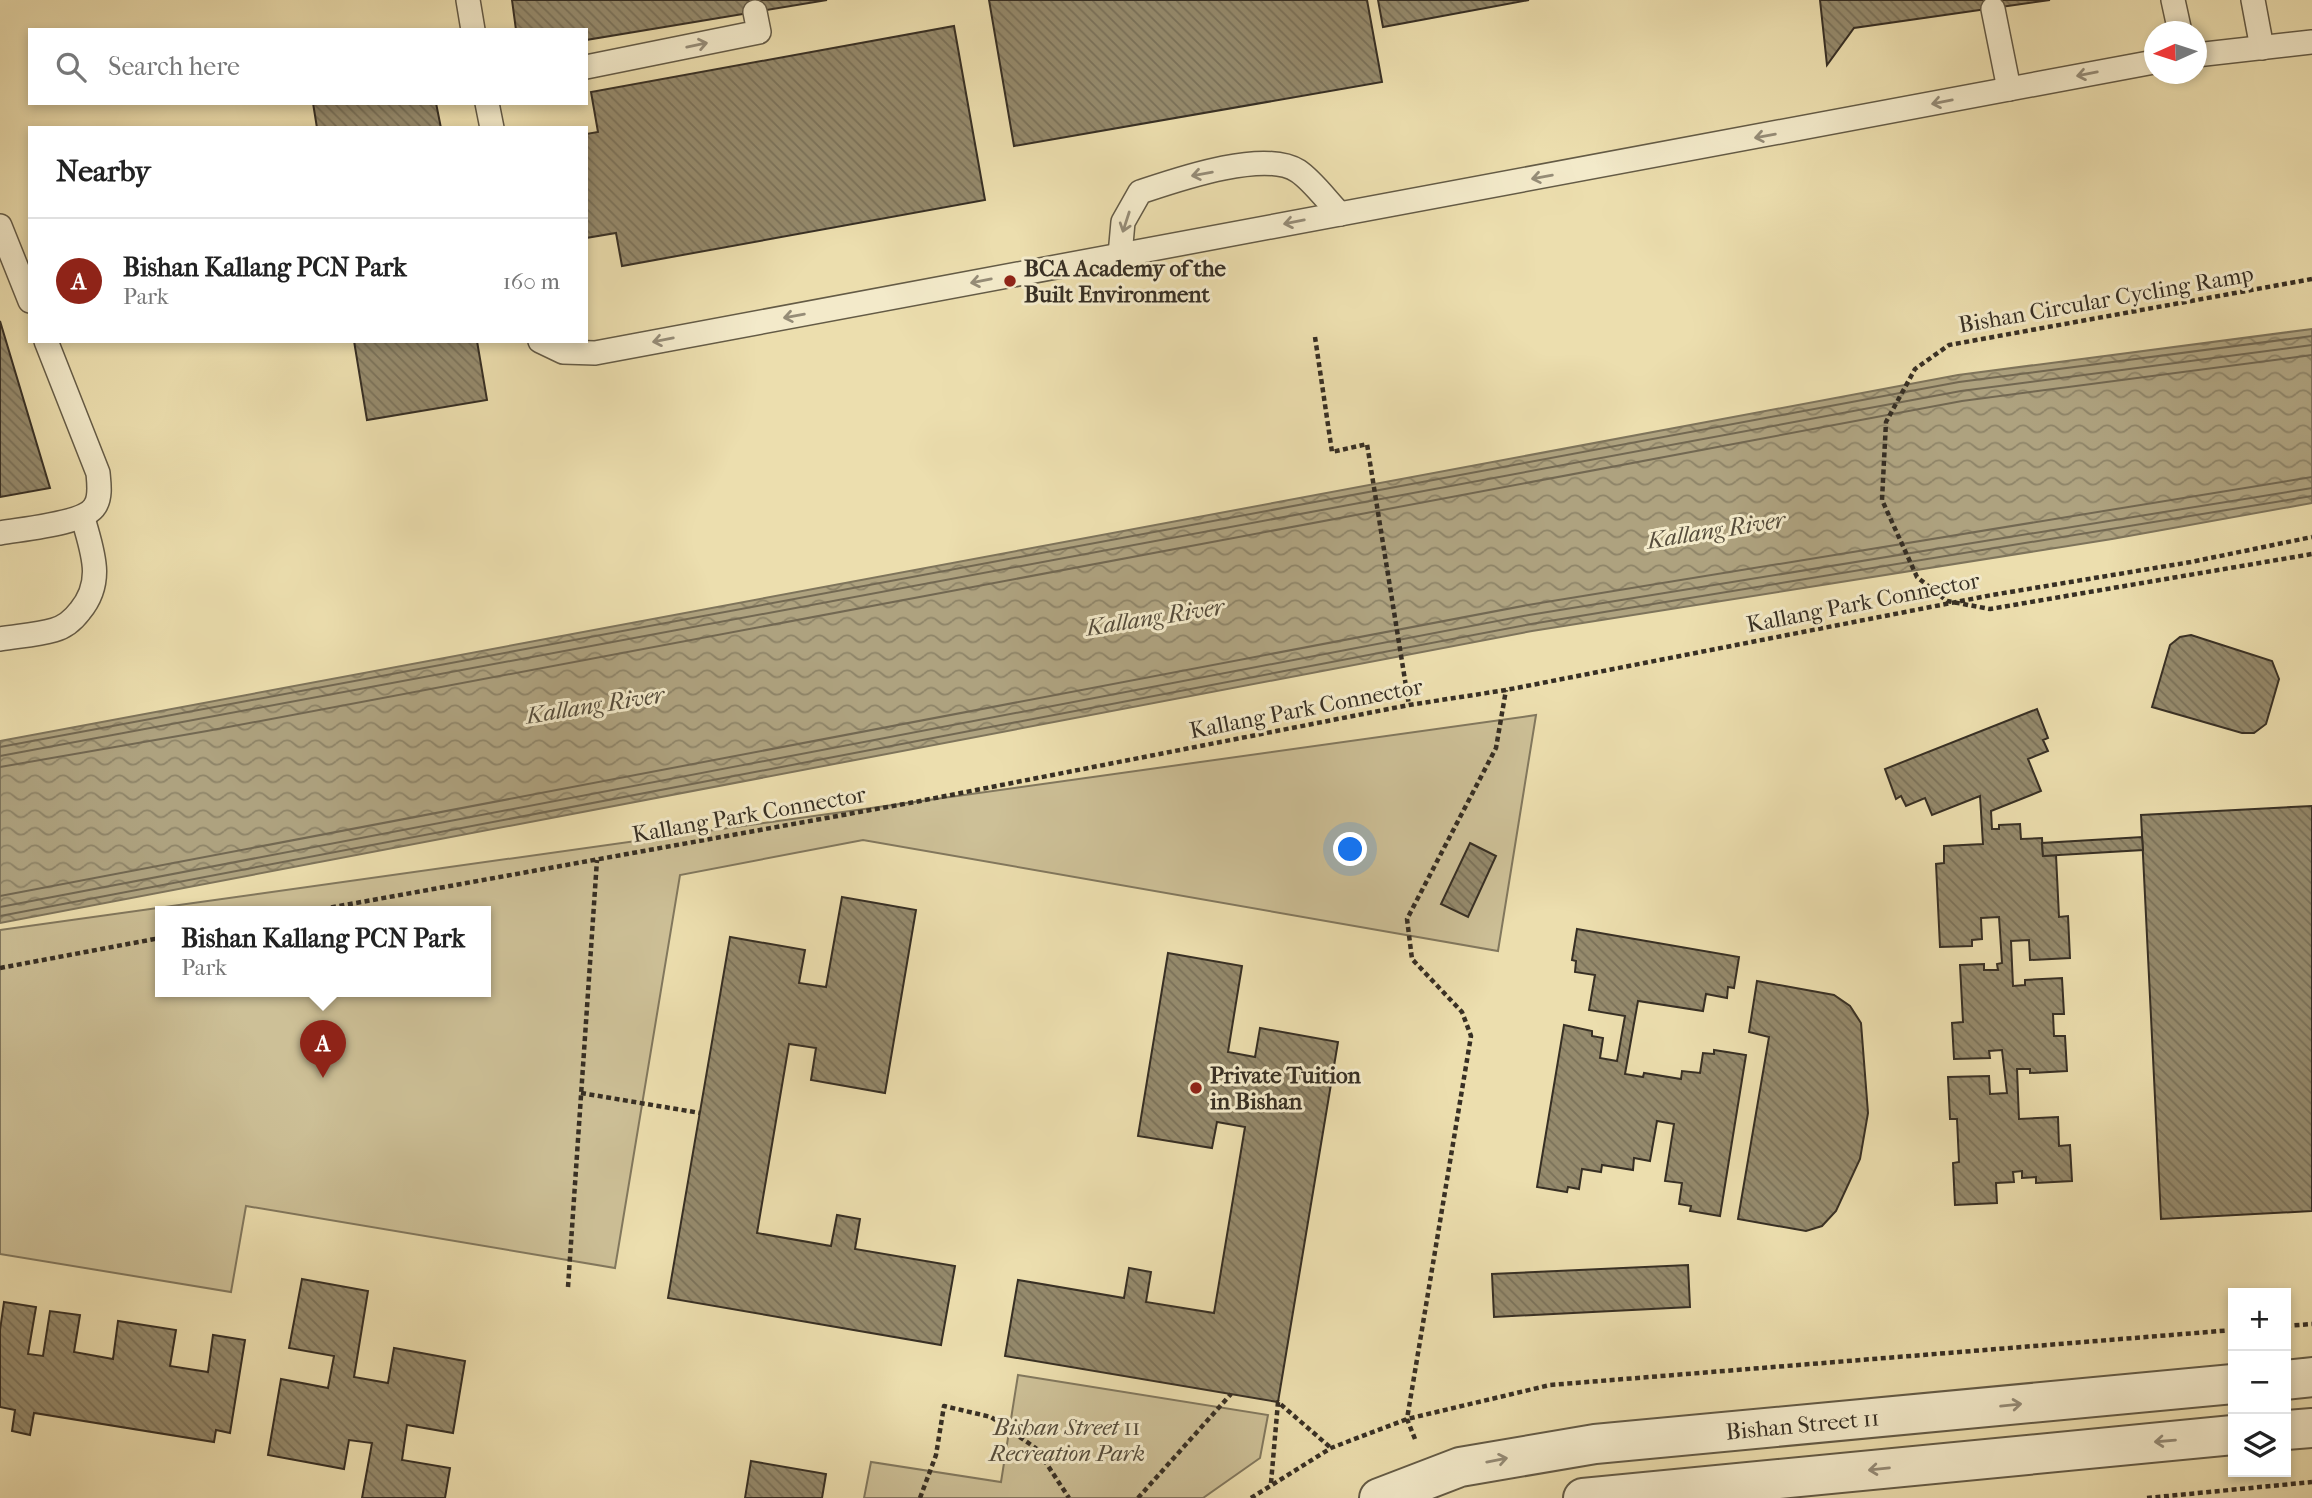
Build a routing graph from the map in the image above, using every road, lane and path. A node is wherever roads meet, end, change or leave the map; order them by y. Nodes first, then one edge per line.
1 (468, 0) edge
2 (2173, 0) edge
3 (2253, 0) edge
4 (1993, 9) dead end
5 (755, 12) dead end
6 (2177, 21) edge
7 (473, 28) edge
8 (2312, 42) edge
9 (2262, 48) junction
10 (2207, 54) edge
11 (2144, 64) edge
12 (588, 67) edge
13 (2009, 89) junction
14 (487, 105) edge
15 (492, 126) edge
16 (1340, 214) junction
17 (1, 229) edge
18 (1120, 255) junction
19 (2312, 279) edge
20 (28, 296) edge
21 (1315, 337) dead end
22 (47, 343) edge
23 (544, 343) edge
24 (83, 517) junction
25 (0, 533) edge
26 (2312, 537) edge
27 (2312, 554) edge
28 (0, 639) edge
29 (1506, 690) junction
30 (1409, 705) junction
31 (597, 860) junction
32 (340, 906) edge
33 (155, 939) edge
34 (0, 968) edge
35 (581, 1093) junction
36 (700, 1113) dead end
37 (568, 1287) dead end
38 (2312, 1324) edge
39 (2291, 1326) edge
40 (2228, 1330) edge
41 (2312, 1377) edge
42 (2291, 1379) edge
43 (2228, 1384) edge
44 (1231, 1394) dead end
45 (1406, 1419) junction
46 (2312, 1428) edge
47 (2291, 1430) edge
48 (2228, 1435) edge
49 (1331, 1448) junction
50 (2312, 1482) edge
51 (1271, 1484) junction
52 (920, 1498) edge
53 (1069, 1498) edge
54 (1138, 1498) edge
55 (1251, 1498) edge
56 (1379, 1498) edge
57 (1583, 1498) edge
58 (2147, 1498) edge

1 - 7 lane
2 - 6 lane
3 - 9 lane
4 - 13 lane
12 -> 5 lane
8 - 9 lane
9 - 10 lane
11 -> 13 lane
13 -> 16 lane
14 - 15 lane
16 -> 18 lane
16 -> 18 lane
17 - 20 lane
18 -> 23 lane
19 - 27 path, Bishan Circular Cycling Ramp, bridge
21 - 30 path
22 - 24 lane
24 - 25 lane
24 - 28 lane
26 - 29 path, Kallang Park Connector
29 - 30 path, Kallang Park Connector
29 - 45 path
30 - 31 path, Kallang Park Connector
31 - 32 path, Kallang Park Connector
31 - 35 path
33 - 34 path
35 - 36 path
35 - 37 path
38 - 39 path
40 - 45 path
41 - 42 street
56 -> 43 street, Bishan Street 11
44 - 54 path
45 - 49 path
46 - 47 street
48 -> 57 street
49 - 51 path
49 - 51 path
50 - 58 path
51 - 55 path
52 - 53 path

